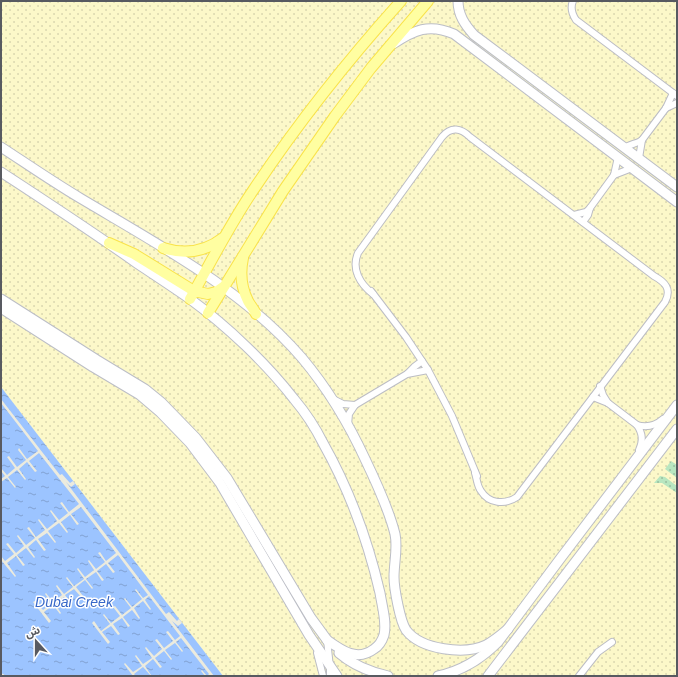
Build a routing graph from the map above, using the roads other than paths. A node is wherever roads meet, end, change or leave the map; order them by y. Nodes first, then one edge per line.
1 (401, 1) edge
2 (428, 1) edge
3 (458, 1) edge
4 (573, 1) edge
5 (392, 45) junction
6 (675, 95) edge
7 (677, 103) edge
8 (666, 108) junction
9 (642, 140) junction
10 (1, 147) edge
11 (625, 148) junction
12 (618, 157) junction
13 (639, 158) junction
14 (632, 168) junction
15 (1, 172) edge
16 (614, 175) junction
17 (677, 187) edge
18 (677, 202) edge
19 (590, 208) junction
20 (574, 215) junction
21 (583, 222) junction
22 (226, 236) junction
23 (109, 243) joint
24 (163, 248) junction
25 (245, 253) junction
26 (204, 274) junction
27 (223, 287) junction
28 (192, 295) junction
29 (1, 299) edge
30 (1, 308) edge
31 (208, 313) junction
32 (256, 314) junction
33 (422, 361) junction
34 (428, 370) junction
35 (407, 374) junction
36 (600, 386) junction
37 (593, 397) junction
38 (332, 399) junction
39 (608, 403) junction
40 (355, 405) junction
41 (677, 405) edge
42 (348, 425) junction
43 (637, 425) junction
44 (677, 429) edge
45 (629, 469) junction
46 (508, 629) junction
47 (309, 635) junction
48 (327, 640) junction
49 (612, 642) dead end
50 (330, 672) edge
51 (458, 673) edge
52 (490, 674) edge
53 (323, 676) edge
54 (337, 676) edge
55 (388, 676) edge
56 (438, 676) edge
57 (579, 676) edge

1 - 22 main road
2 - 5 main road
3 - 11 main road
4 - 6 street
5 - 12 main road
5 - 25 main road
6 - 8 street
7 - 8 street
8 - 9 street
9 - 11 street
9 - 13 street
10 - 24 main road
11 - 13 main road
12 - 14 main road
12 - 16 street
13 - 17 main road
14 - 16 street
14 - 18 main road
15 - 23 main road
16 - 19 street
19 - 20 street
19 - 21 street
20 - 21 street
20 - 33 street
21 - 36 street
22 - 24 main road
22 - 26 main road
23 - 28 main road
24 - 26 main road
25 - 27 main road
25 - 32 main road
26 - 27 main road
26 - 28 main road
27 - 28 main road
27 - 31 main road
27 - 32 main road
28 - 31 main road
29 - 48 main road
30 - 47 main road
31 - 48 main road
32 - 38 main road
33 - 34 street
33 - 35 street
34 - 35 street
34 - 37 street
35 - 40 street
36 - 37 street
36 - 39 street
37 - 39 street
38 - 40 street
38 - 42 main road
39 - 43 street
40 - 42 street
41 - 43 street
41 - 45 main road
42 - 46 main road
43 - 45 street
44 - 52 main road
45 - 46 main road
46 - 51 main road
47 - 50 main road
47 - 53 street
48 - 50 street
48 - 55 main road
49 - 57 street
50 - 54 main road
51 - 56 main road

